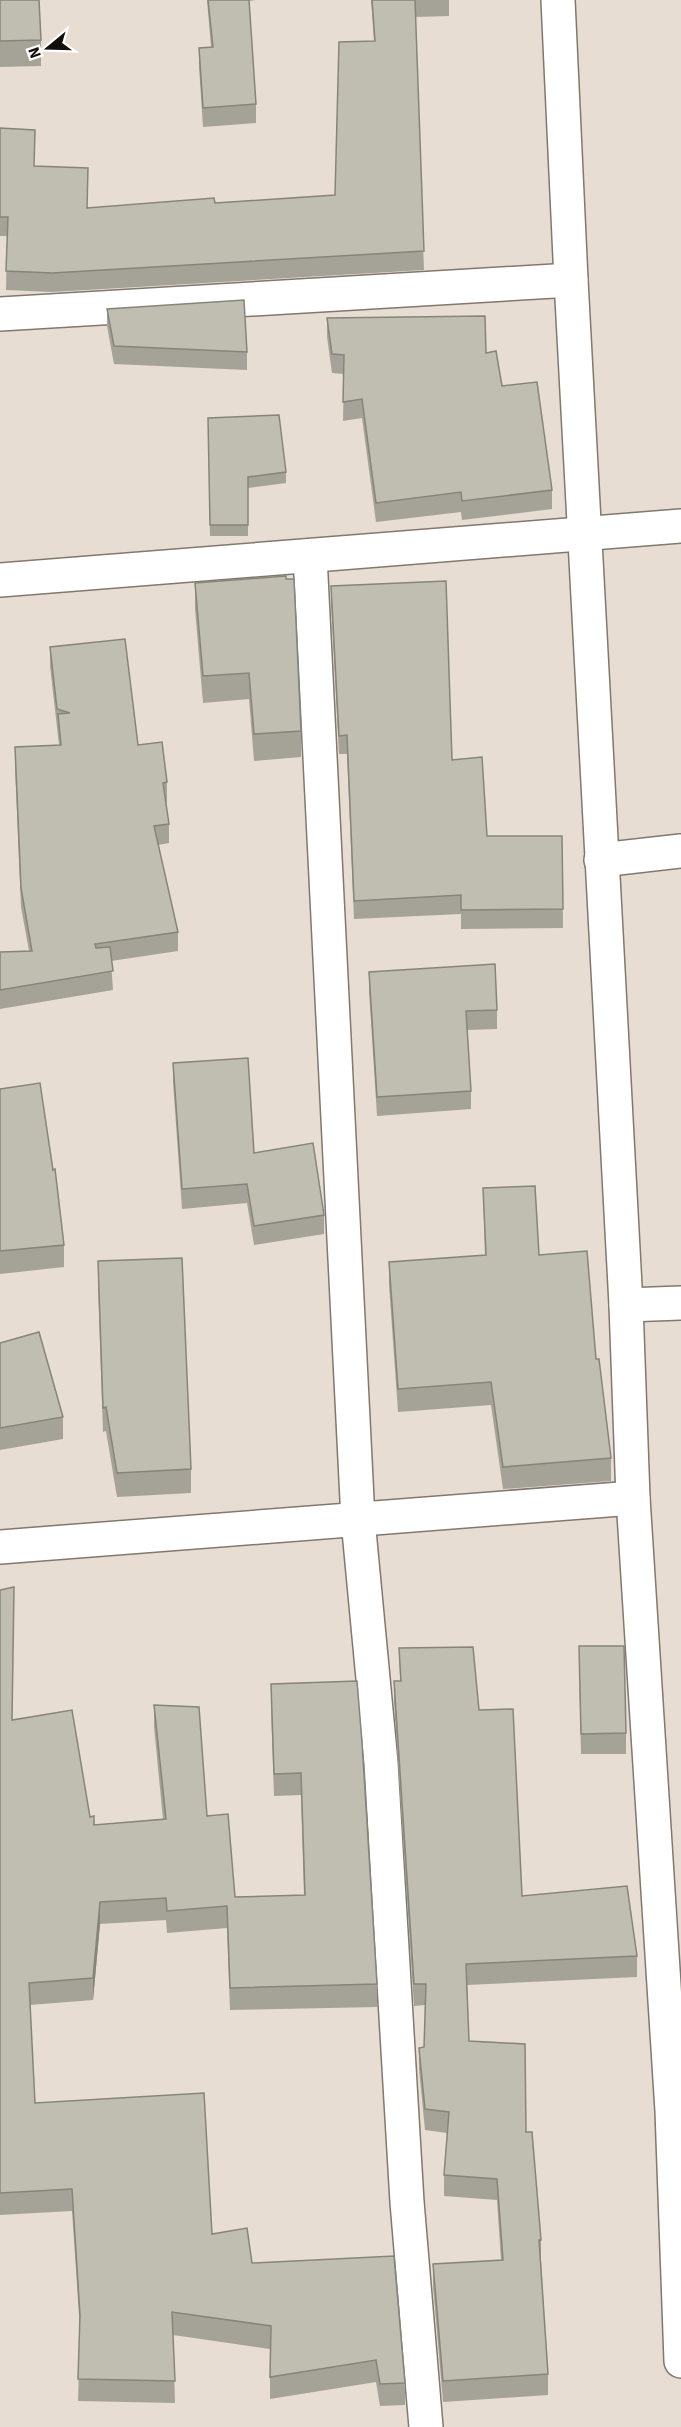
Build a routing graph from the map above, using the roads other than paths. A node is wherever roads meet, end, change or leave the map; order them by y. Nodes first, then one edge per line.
1 (558, 0) edge
2 (571, 280) junction
3 (0, 314) edge
4 (681, 526) edge
5 (586, 533) junction
6 (310, 556) junction
7 (0, 580) edge
8 (681, 850) edge
9 (601, 860) junction
10 (681, 1303) edge
11 (626, 1305) junction
12 (633, 1498) junction
13 (357, 1520) junction
14 (0, 1546) edge
15 (681, 2361) edge
16 (426, 2427) edge

1 - 2 street
2 - 3 street
2 - 5 street
4 - 5 street
5 - 6 street
5 - 9 street
6 - 7 street
6 - 13 street
8 - 9 street
9 - 11 street
10 - 11 street
11 - 12 street
12 - 13 street
12 - 15 street
13 - 14 street
13 - 16 street

